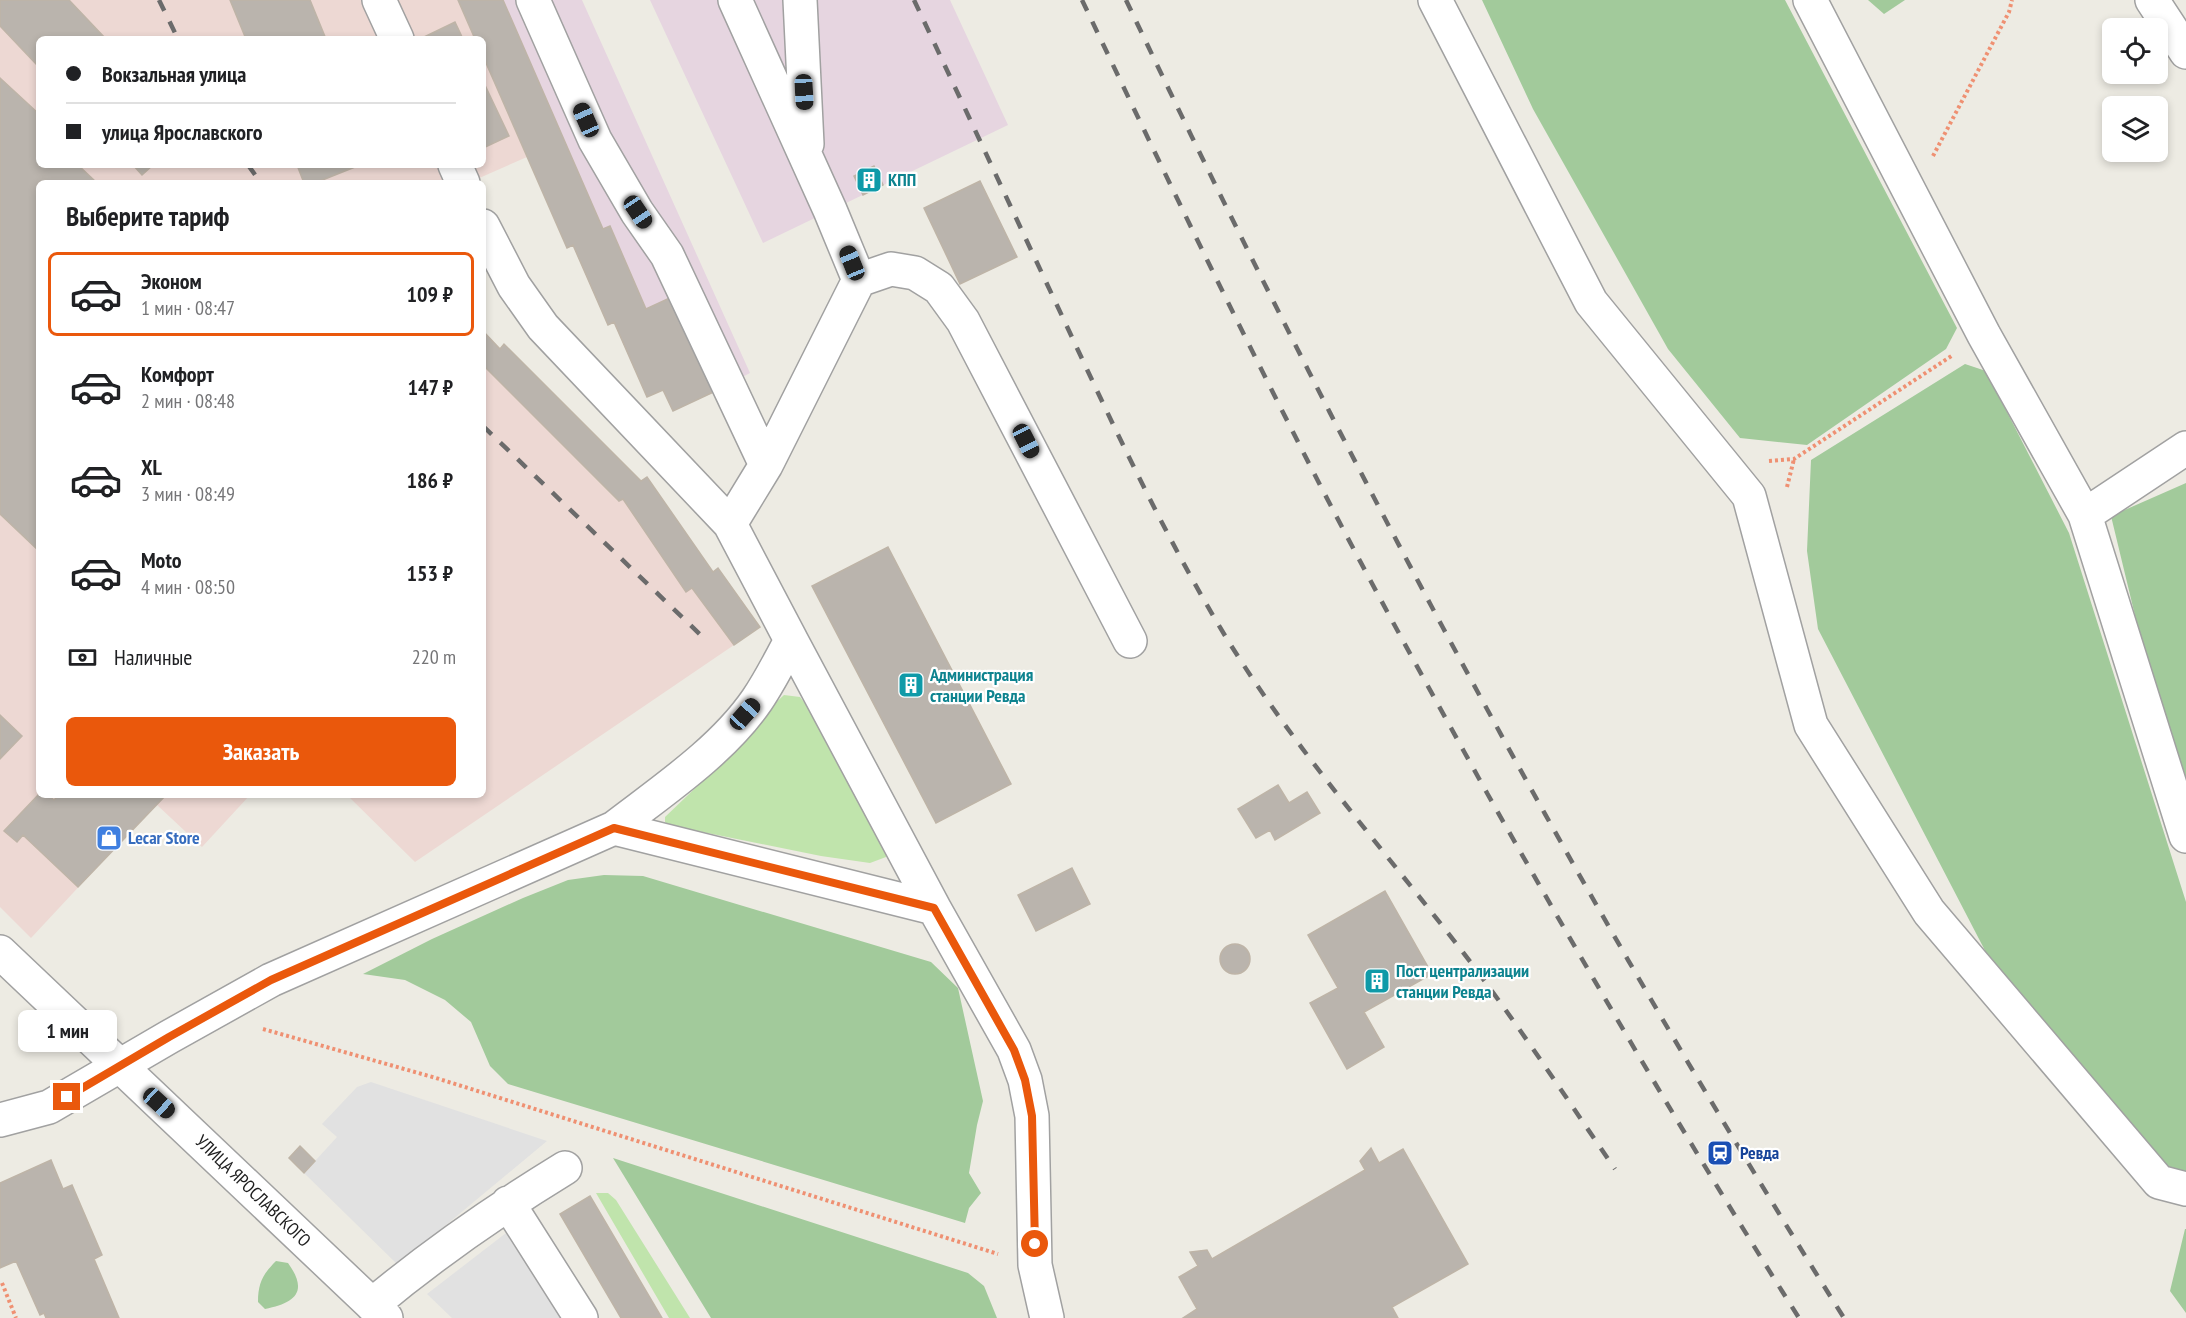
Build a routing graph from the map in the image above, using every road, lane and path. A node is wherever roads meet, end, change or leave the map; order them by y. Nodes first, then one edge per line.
1 (379, 0) edge
2 (533, 0) edge
3 (735, 0) edge
4 (800, 0) edge
5 (1435, 0) edge
6 (1810, 0) edge
7 (2012, 0) edge
8 (2152, 0) edge
9 (396, 36) edge
10 (2186, 52) edge
11 (808, 161) junction
12 (1911, 197) junction
13 (486, 232) edge
14 (859, 280) junction
15 (1984, 335) junction
16 (2186, 448) edge
17 (766, 465) junction
18 (1724, 465) junction
19 (2085, 515) junction
20 (730, 524) junction
21 (790, 640) junction
22 (1130, 641) dead end
23 (614, 828) junction
24 (2186, 836) edge
25 (934, 908) junction
26 (0, 952) edge
27 (210, 1014) junction
28 (118, 1066) junction
29 (0, 1120) edge
30 (565, 1168) dead end
31 (2186, 1189) edge
32 (508, 1203) junction
33 (1035, 1265) junction
34 (2, 1283) dead end
35 (379, 1311) edge
36 (16, 1318) edge
37 (581, 1318) edge
38 (1047, 1318) edge

1 - 9 street
2 - 17 street
3 - 11 street
4 - 11 street
5 - 18 street
6 - 12 street
7 - 12 path
8 - 10 street
11 - 14 street
12 - 15 street
13 - 20 street
14 - 17 street
14 - 22 street
15 - 18 path
15 - 19 street
16 - 19 street
17 - 20 street
18 - 31 street
19 - 24 street
20 - 21 street
21 - 23 street
21 - 25 street
23 - 25 street
23 - 27 street
25 - 33 street
26 - 28 street, УЛИЦА ЯРОСЛАВСКОГО
27 - 28 street
27 - 33 path
28 - 29 street
28 - 35 street, УЛИЦА ЯРОСЛАВСКОГО
30 - 32 street
32 - 35 street
32 - 37 street
33 - 38 street
34 - 36 path

